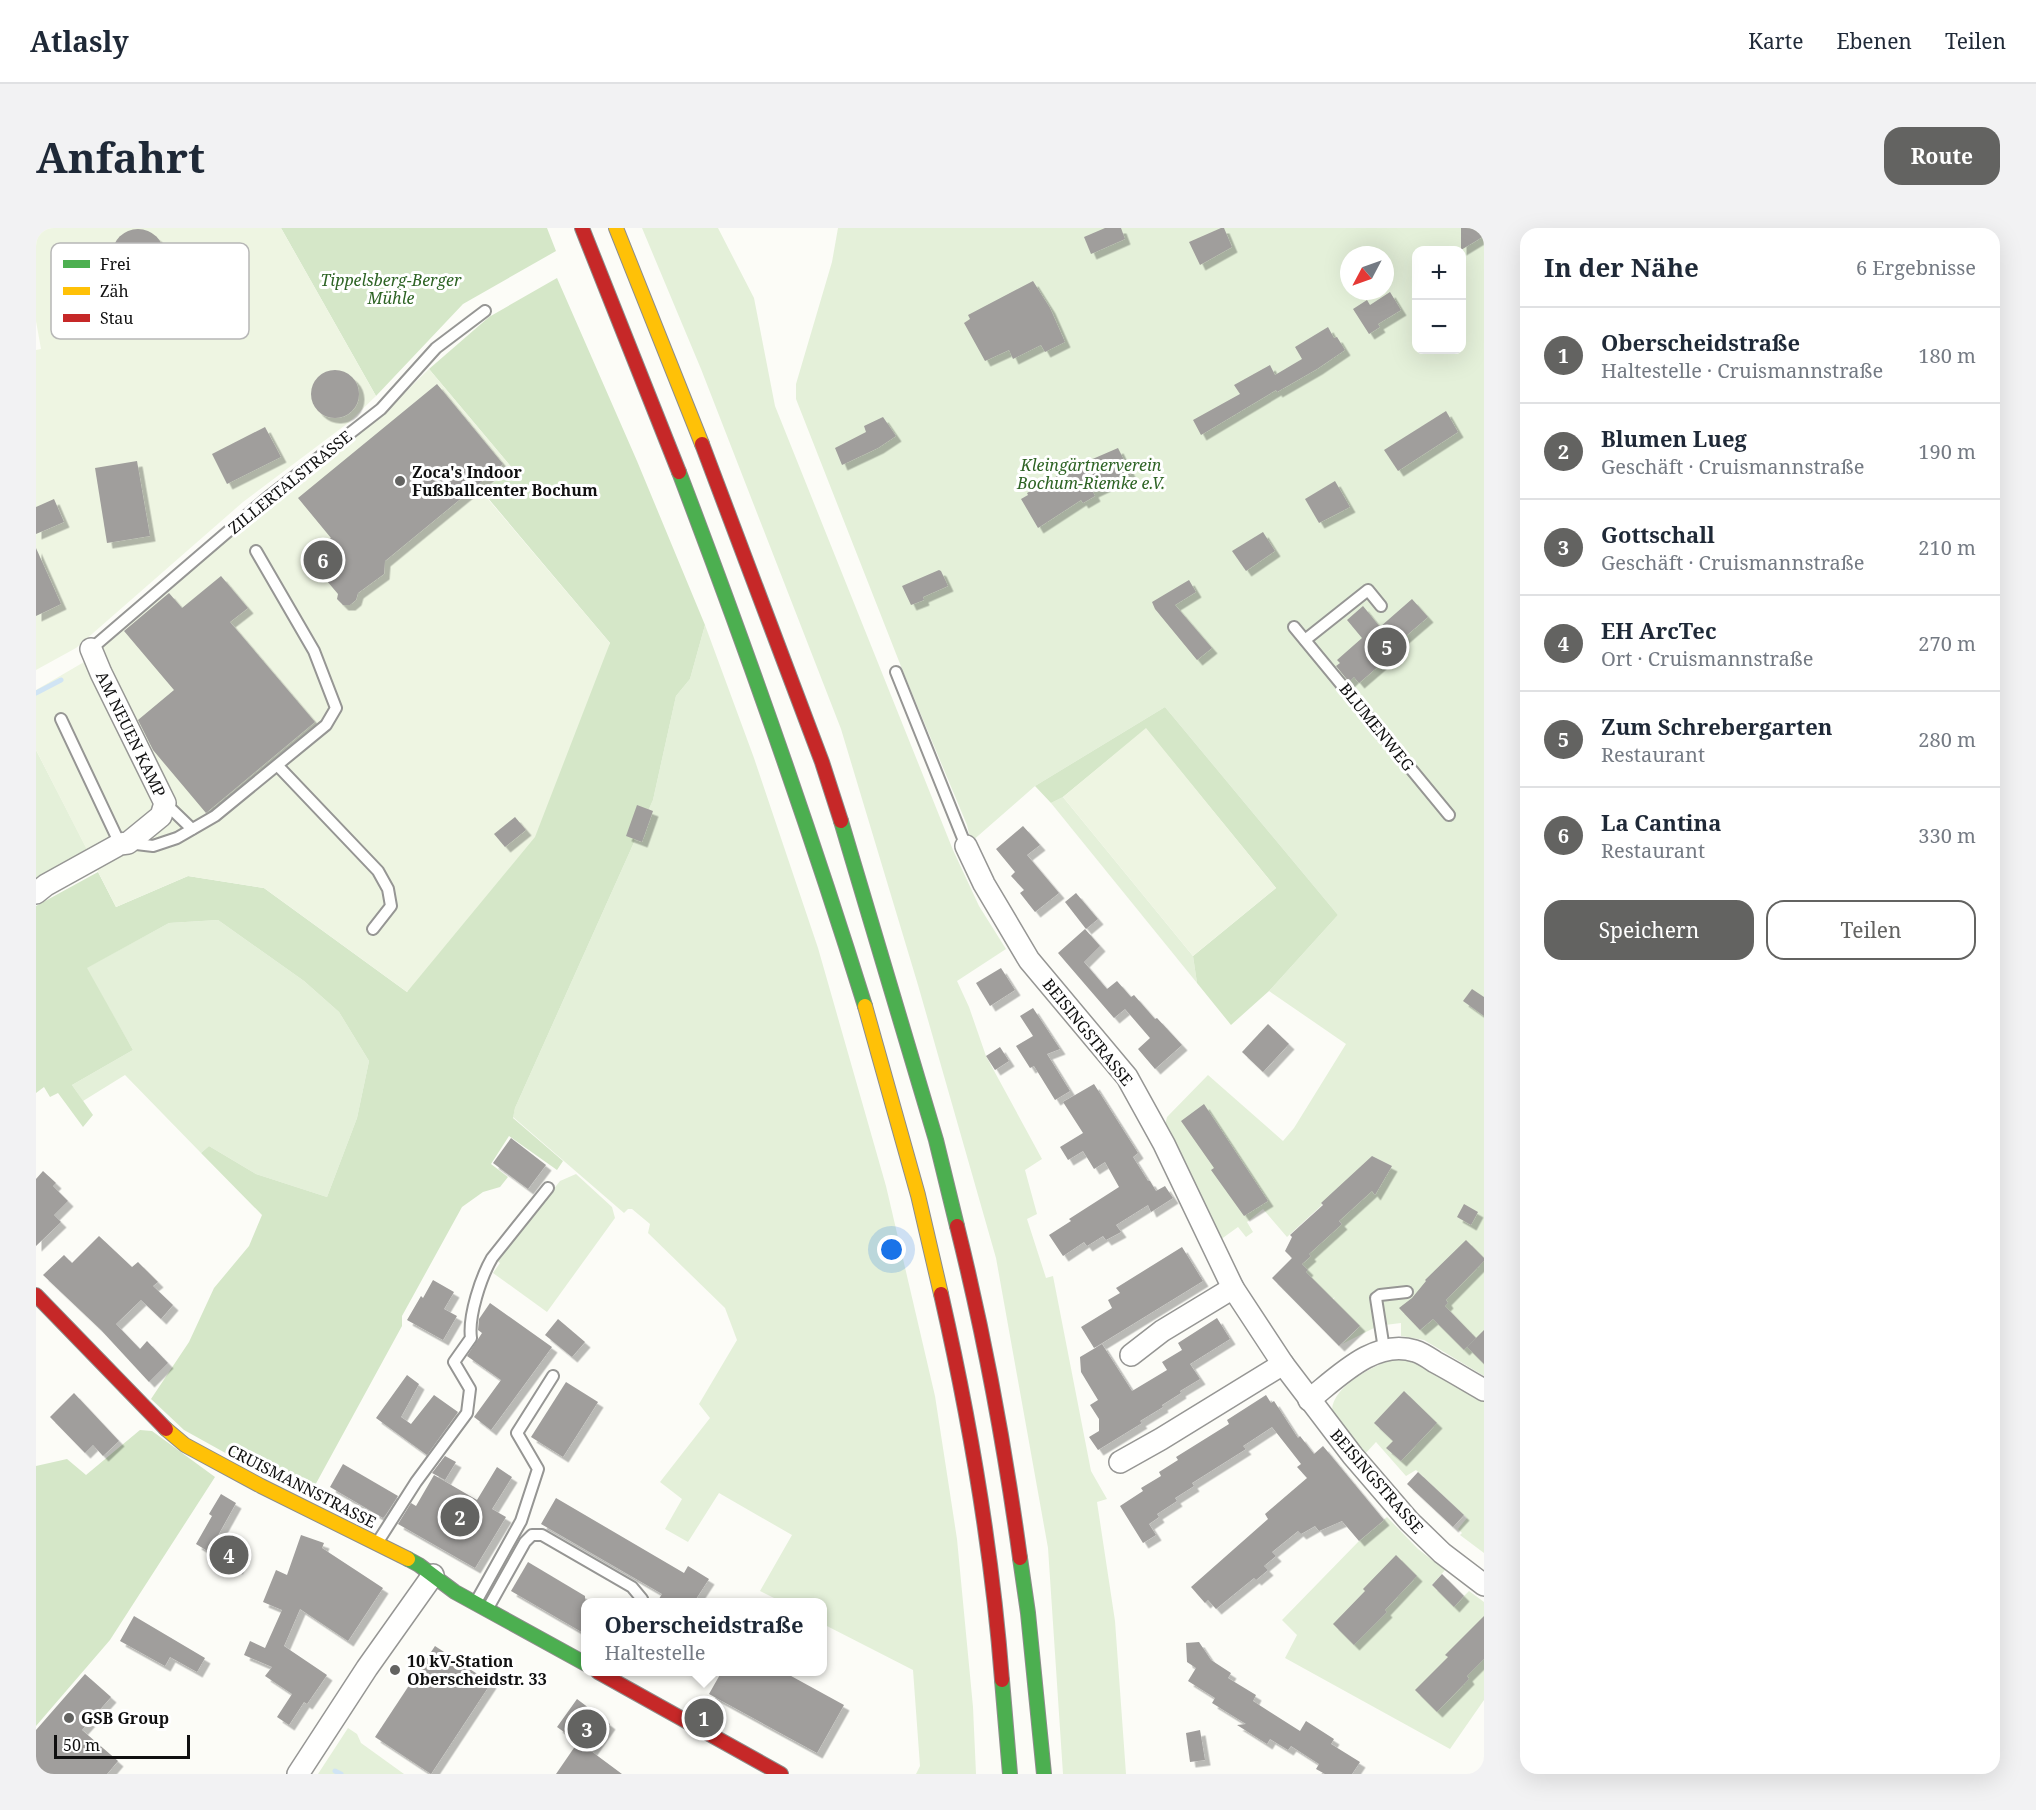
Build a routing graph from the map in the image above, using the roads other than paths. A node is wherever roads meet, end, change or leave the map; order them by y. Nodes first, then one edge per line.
1 (582, 228) edge
2 (616, 228) edge
3 (485, 311) dead end
4 (256, 551) dead end
5 (1381, 606) dead end
6 (1294, 627) dead end
7 (1305, 640) junction
8 (91, 649) joint
9 (896, 672) dead end
10 (61, 719) dead end
11 (278, 766) junction
12 (165, 803) junction
13 (1449, 815) dead end
14 (192, 829) junction
15 (124, 844) junction
16 (966, 846) joint
17 (36, 893) edge
18 (373, 929) dead end
19 (548, 1188) dead end
20 (1233, 1288) junction
21 (1407, 1292) dead end
22 (36, 1295) edge
23 (1384, 1349) junction
24 (1131, 1355) dead end
25 (1283, 1364) junction
26 (553, 1376) dead end
27 (1484, 1390) edge
28 (1309, 1400) junction
29 (1120, 1462) dead end
30 (377, 1543) junction
31 (433, 1575) junction
32 (1484, 1585) edge
33 (641, 1598) edge
34 (481, 1606) junction
35 (581, 1662) edge
36 (607, 1676) edge
37 (298, 1774) edge
38 (781, 1774) edge
39 (1010, 1774) edge
40 (1044, 1774) edge

1 - 39 main road
2 - 40 main road
3 - 8 lane, ZILLERTALSTRASSE
4 - 11 lane
5 - 7 lane
6 - 7 lane, BLUMENWEG
7 - 13 lane, BLUMENWEG
8 - 12 street, AM NEUEN KAMP
9 - 16 lane
10 - 15 lane
11 - 14 lane
11 - 18 lane
12 - 14 lane
12 - 15 street, AM NEUEN KAMP
14 - 15 lane
15 - 17 street, AM NEUEN KAMP
16 - 20 street, BEISINGSTRASSE
19 - 30 lane
20 - 24 street
20 - 25 street, BEISINGSTRASSE
21 - 23 lane
22 - 30 main road, CRUISMANNSTRASSE
23 - 27 street
23 - 28 street
25 - 28 street, BEISINGSTRASSE
25 - 29 street
26 - 34 lane
28 - 32 street, BEISINGSTRASSE
30 - 31 main road, CRUISMANNSTRASSE
31 - 34 main road, CRUISMANNSTRASSE
31 - 37 street
33 - 34 lane
34 - 35 main road, CRUISMANNSTRASSE
36 - 38 main road

